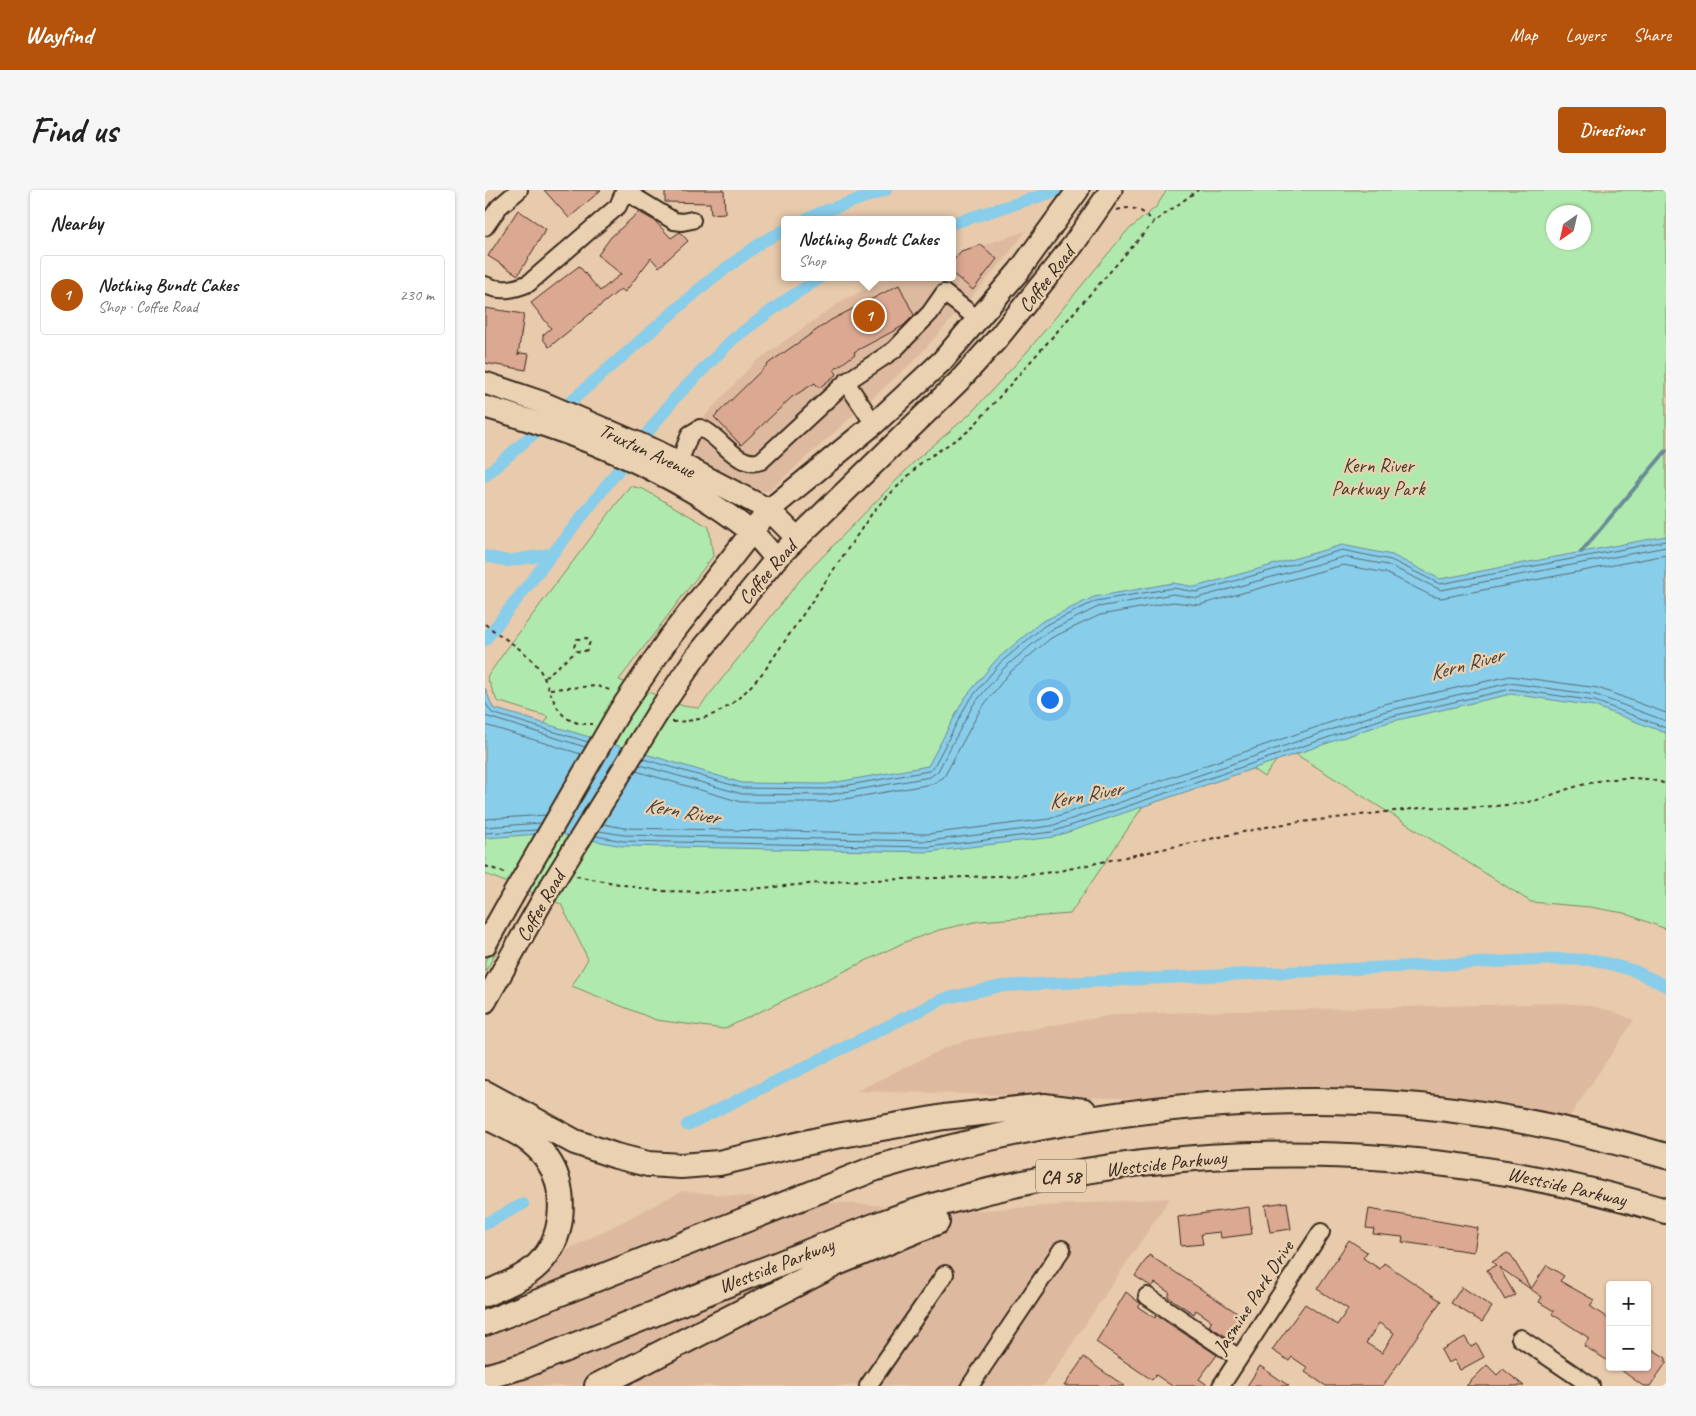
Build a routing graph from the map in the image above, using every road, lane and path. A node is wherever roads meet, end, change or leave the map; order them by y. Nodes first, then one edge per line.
1 (519, 190) edge
2 (1078, 190) edge
3 (1198, 190) edge
4 (625, 191) edge
5 (1106, 198) edge
6 (692, 220) dead end
7 (1154, 222) junction
8 (485, 227) edge
9 (1079, 236) junction
10 (485, 285) edge
11 (979, 320) junction
12 (845, 382) junction
13 (485, 383) edge
14 (485, 407) edge
15 (874, 424) junction
16 (655, 462) junction
17 (679, 464) junction
18 (843, 494) junction
19 (769, 510) junction
20 (751, 532) junction
21 (797, 538) junction
22 (776, 559) junction
23 (485, 624) edge
24 (577, 651) junction
25 (545, 677) junction
26 (549, 689) junction
27 (622, 706) junction
28 (665, 718) junction
29 (596, 724) dead end
30 (1666, 784) edge
31 (485, 866) edge
32 (506, 873) dead end
33 (574, 876) dead end
34 (485, 946) edge
35 (485, 1002) edge
36 (485, 1093) edge
37 (1123, 1115) junction
38 (485, 1116) edge
39 (1666, 1156) edge
40 (1031, 1180) junction
41 (1666, 1211) edge
42 (1321, 1232) dead end
43 (1062, 1249) dead end
44 (945, 1274) dead end
45 (485, 1294) edge
46 (1147, 1296) dead end
47 (485, 1323) edge
48 (1520, 1338) dead end
49 (1239, 1358) junction
50 (485, 1377) edge
51 (597, 1386) edge
52 (868, 1386) edge
53 (970, 1386) edge
54 (1221, 1386) edge
55 (1591, 1386) edge

1 - 8 street
2 - 11 main road, Coffee Road
3 - 7 path
4 - 6 street
4 - 10 street
5 - 7 path
5 - 9 main road, Coffee Road
7 - 28 path
9 - 11 main road
9 - 18 main road, Coffee Road
11 - 12 street
11 - 15 main road, Coffee Road
12 - 15 street
12 - 17 street
13 - 16 main road, Truxtun Avenue
14 - 16 main road, Truxtun Avenue
15 - 18 main road
15 - 19 main road, Coffee Road
16 - 17 main road, Truxtun Avenue
16 - 20 main road, Truxtun Avenue
17 - 19 main road, Truxtun Avenue
18 - 21 main road, Coffee Road
19 - 20 main road, Coffee Road
19 - 21 main road, Truxtun Avenue
20 - 22 main road, Truxtun Avenue
20 - 27 main road, Coffee Road
21 - 22 main road, Coffee Road
22 - 28 main road, Coffee Road
23 - 25 path
24 - 24 path
24 - 25 path
25 - 26 path
26 - 27 path
26 - 29 path
27 - 34 main road, Coffee Road, bridge
28 - 35 main road, Coffee Road, bridge
30 - 33 path
31 - 32 path
36 - 37 highway
37 - 39 highway
37 - 47 highway
38 - 45 highway
40 - 41 highway, Westside Parkway / CA 58
40 - 50 highway, Westside Parkway / CA 58
40 - 51 highway
42 - 49 street, Jasmine Park Drive
43 - 53 street
44 - 52 street
46 - 49 street
48 - 55 street
49 - 54 street, Jasmine Park Drive

